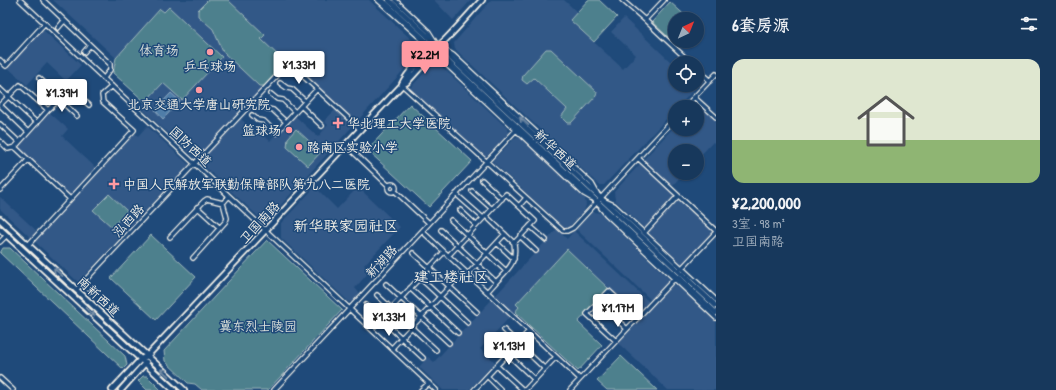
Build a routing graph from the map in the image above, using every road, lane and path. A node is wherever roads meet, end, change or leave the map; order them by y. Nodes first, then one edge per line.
1 (20, 0) edge
2 (43, 0) edge
3 (378, 0) edge
4 (382, 0) edge
5 (389, 0) edge
6 (395, 0) edge
7 (482, 0) edge
8 (622, 0) edge
9 (664, 0) edge
10 (645, 20) junction
11 (64, 21) junction
12 (45, 24) junction
13 (58, 28) dead end
14 (90, 45) junction
15 (436, 48) junction
16 (84, 52) dead end
17 (684, 56) edge
18 (0, 60) edge
19 (716, 74) edge
20 (704, 75) edge
21 (39, 78) dead end
22 (104, 78) junction
23 (710, 81) junction
24 (280, 83) dead end
25 (402, 85) junction
26 (112, 86) junction
27 (0, 89) edge
28 (317, 89) junction
29 (271, 94) dead end
30 (8, 97) junction
31 (694, 97) junction
32 (60, 99) junction
33 (691, 100) edge
34 (305, 102) junction
35 (261, 104) dead end
36 (0, 105) edge
37 (89, 105) dead end
38 (301, 106) junction
39 (48, 110) junction
40 (295, 112) junction
41 (252, 114) dead end
42 (77, 116) dead end
43 (716, 117) edge
44 (286, 122) junction
45 (37, 123) junction
46 (0, 124) edge
47 (322, 126) dead end
48 (668, 126) edge
49 (360, 129) junction
50 (517, 129) junction
51 (28, 132) junction
52 (0, 141) edge
53 (19, 142) junction
54 (346, 145) junction
55 (15, 147) junction
56 (638, 158) junction
57 (28, 160) junction
58 (487, 161) junction
59 (195, 163) junction
60 (482, 180) dead end
61 (0, 190) edge
62 (472, 191) dead end
63 (456, 194) junction
64 (229, 196) junction
65 (678, 196) junction
66 (526, 198) junction
67 (70, 199) junction
68 (502, 199) junction
69 (599, 200) junction
70 (223, 203) junction
71 (519, 206) junction
72 (197, 207) junction
73 (492, 209) junction
74 (460, 210) dead end
75 (484, 217) junction
76 (0, 219) edge
77 (451, 220) dead end
78 (429, 223) junction
79 (476, 225) junction
80 (530, 226) junction
81 (220, 228) junction
82 (0, 229) edge
83 (266, 230) junction
84 (441, 230) dead end
85 (422, 231) junction
86 (716, 232) edge
87 (644, 233) junction
88 (505, 234) junction
89 (6, 235) junction
90 (467, 235) junction
91 (520, 236) junction
92 (170, 237) dead end
93 (546, 240) dead end
94 (0, 242) edge
95 (497, 243) junction
96 (514, 243) junction
97 (28, 245) junction
98 (458, 246) junction
99 (536, 251) dead end
100 (444, 252) junction
101 (413, 253) dead end
102 (487, 253) junction
103 (448, 256) junction
104 (193, 258) dead end
105 (514, 260) junction
106 (477, 264) junction
107 (429, 268) junction
108 (464, 270) junction
109 (506, 271) junction
110 (678, 273) junction
111 (468, 274) junction
112 (420, 278) junction
113 (496, 282) junction
114 (386, 284) dead end
115 (450, 286) junction
116 (410, 288) junction
117 (76, 290) junction
118 (487, 292) junction
119 (377, 295) dead end
120 (440, 296) junction
121 (401, 298) junction
122 (716, 300) edge
123 (598, 303) junction
124 (366, 305) dead end
125 (716, 306) edge
126 (430, 307) junction
127 (350, 308) junction
128 (392, 308) junction
129 (477, 312) dead end
130 (716, 313) edge
131 (421, 317) junction
132 (638, 318) junction
133 (716, 318) edge
134 (382, 319) junction
135 (468, 323) dead end
136 (412, 327) junction
137 (372, 329) junction
138 (627, 329) junction
139 (504, 330) dead end
140 (529, 331) junction
141 (458, 333) dead end
142 (402, 338) junction
143 (494, 341) dead end
144 (616, 341) junction
145 (449, 343) dead end
146 (518, 343) junction
147 (392, 348) junction
148 (436, 350) dead end
149 (508, 354) junction
150 (147, 356) junction
151 (556, 357) junction
152 (423, 358) dead end
153 (141, 359) junction
154 (146, 364) junction
155 (497, 366) junction
156 (545, 369) junction
157 (487, 376) junction
158 (0, 378) edge
159 (580, 379) junction
160 (535, 380) junction
161 (428, 383) junction
162 (477, 389) edge
163 (13, 390) edge
164 (112, 390) edge
165 (121, 390) edge
166 (174, 390) edge
167 (184, 390) edge
168 (274, 390) edge
169 (421, 390) edge
170 (436, 390) edge
171 (501, 390) edge
172 (524, 390) edge
173 (570, 390) edge

1 - 12 street, 国防西道
2 - 11 street
3 - 15 street
4 - 15 main road, 新华西道
5 - 15 main road, 新华西道
6 - 15 street
7 - 15 main road, 卫国南路
8 - 10 street
9 - 10 street
10 - 17 street
11 - 13 street
11 - 14 street
12 - 18 street
12 - 22 street, 国防西道
14 - 16 street
14 - 22 street
15 - 25 main road, 卫国南路
15 - 50 main road, 新华西道
69 -> 15 main road, 新华西道
19 - 23 street
20 - 23 street
21 - 32 street
22 - 26 street, 国防西道
23 - 31 street
24 - 34 street
25 - 49 main road, 卫国南路
25 - 58 street
26 - 59 street, 国防西道
26 - 67 street
27 - 30 street
28 - 34 street
28 - 49 street
28 - 59 street, 泓西路
29 - 40 street
30 - 36 street
30 - 39 street
30 - 45 street
31 - 33 street
31 - 43 street
32 - 37 street
32 - 39 street
32 - 42 street
34 - 38 street
35 - 44 street
36 - 51 street
38 - 40 street
38 - 47 street
39 - 45 street
40 - 44 street
41 - 44 street
45 - 51 street
46 - 53 street
48 - 56 street
49 - 54 main road, 卫国南路
50 - 58 street, 新湖路
50 - 69 main road, 新华西道
51 - 53 street
52 - 55 street
53 - 55 street
54 - 78 street
54 - 83 main road, 卫国南路
55 - 57 street
56 - 65 street
56 - 69 street
57 - 61 street
57 - 67 street
58 - 63 street, 新湖路
58 - 66 street
59 - 64 street, 国防西道
59 - 117 street, 泓西路
60 - 68 street
62 - 73 street
63 - 75 street
63 - 78 street, 新湖路
64 - 70 street
64 - 83 street, 国防西道
65 - 86 street
65 - 87 street
66 - 69 street
66 - 71 street
67 - 97 street
68 - 71 street
68 - 73 street
69 - 87 street
69 - 110 main road, 新华西道
70 - 72 street
70 - 81 street
71 - 80 street
72 - 81 street
72 - 92 street
73 - 75 street
74 - 79 street
75 - 79 street
75 - 88 street
76 - 97 main road, 南新西道
77 - 90 street
78 - 85 street, 新湖路
79 - 90 street
80 - 91 street
80 - 93 street
81 - 104 street
82 - 89 main road, 南新西道
83 - 127 street, 国防西道
83 - 150 main road, 卫国南路
84 - 98 street
85 - 100 street
85 - 127 street, 新湖路
86 - 110 street
87 - 110 street
88 - 95 street
88 - 96 street
89 - 94 street
89 -> 153 main road, 南新西道
90 - 98 street
90 - 102 street
91 - 96 street
91 - 99 street
95 - 102 street
95 - 105 street
96 - 105 street
117 -> 97 main road, 南新西道
98 - 103 street
98 - 106 street
100 - 103 street
100 - 107 street
101 - 107 street
102 - 106 street
102 - 109 street
103 - 108 street
105 - 109 street
106 - 111 street
106 - 113 street
107 - 112 street
107 - 115 street
108 - 111 street
108 - 115 street
109 - 113 street
110 - 122 street
110 - 125 main road, 新华西道
110 - 130 main road, 新华西道
110 - 132 street
110 - 133 street
111 - 118 street
112 - 116 street
112 - 120 street
113 - 118 street
114 - 121 street
115 - 120 street
115 - 129 street
116 - 121 street
116 - 126 street
117 - 150 main road, 南新西道
118 - 140 street
119 - 128 street
120 - 126 street
120 - 135 street
121 - 128 street
121 - 131 street
123 - 132 street
123 - 138 street
123 - 144 street
124 - 134 street
126 - 131 street
126 - 141 street
127 - 137 street, 国防西道
127 - 168 street, 新湖路
128 - 134 street
128 - 136 street
131 - 136 street
131 - 145 street
132 - 138 street
134 - 137 street
134 - 142 street
136 - 142 street
136 - 148 street
137 - 147 street, 国防西道
138 - 144 street
139 - 146 street
140 - 146 street
140 - 151 street
142 - 147 street
142 - 152 street
143 - 149 street
144 - 159 street
146 - 149 street
146 - 156 street
147 - 161 street, 国防西道
149 - 155 street
149 - 160 street
150 - 153 main road, 卫国南路
150 - 154 main road
167 -> 150 main road, 南新西道
151 - 156 street
151 - 159 street
153 - 154 main road, 南新西道
153 - 164 main road, 卫国南路
154 - 165 main road
154 - 166 main road, 南新西道
155 - 157 street
155 - 172 street
156 - 160 street
157 - 162 street
157 - 171 street
158 - 163 street
159 - 173 street
160 - 172 street
161 - 169 street
161 - 170 street, 国防西道

